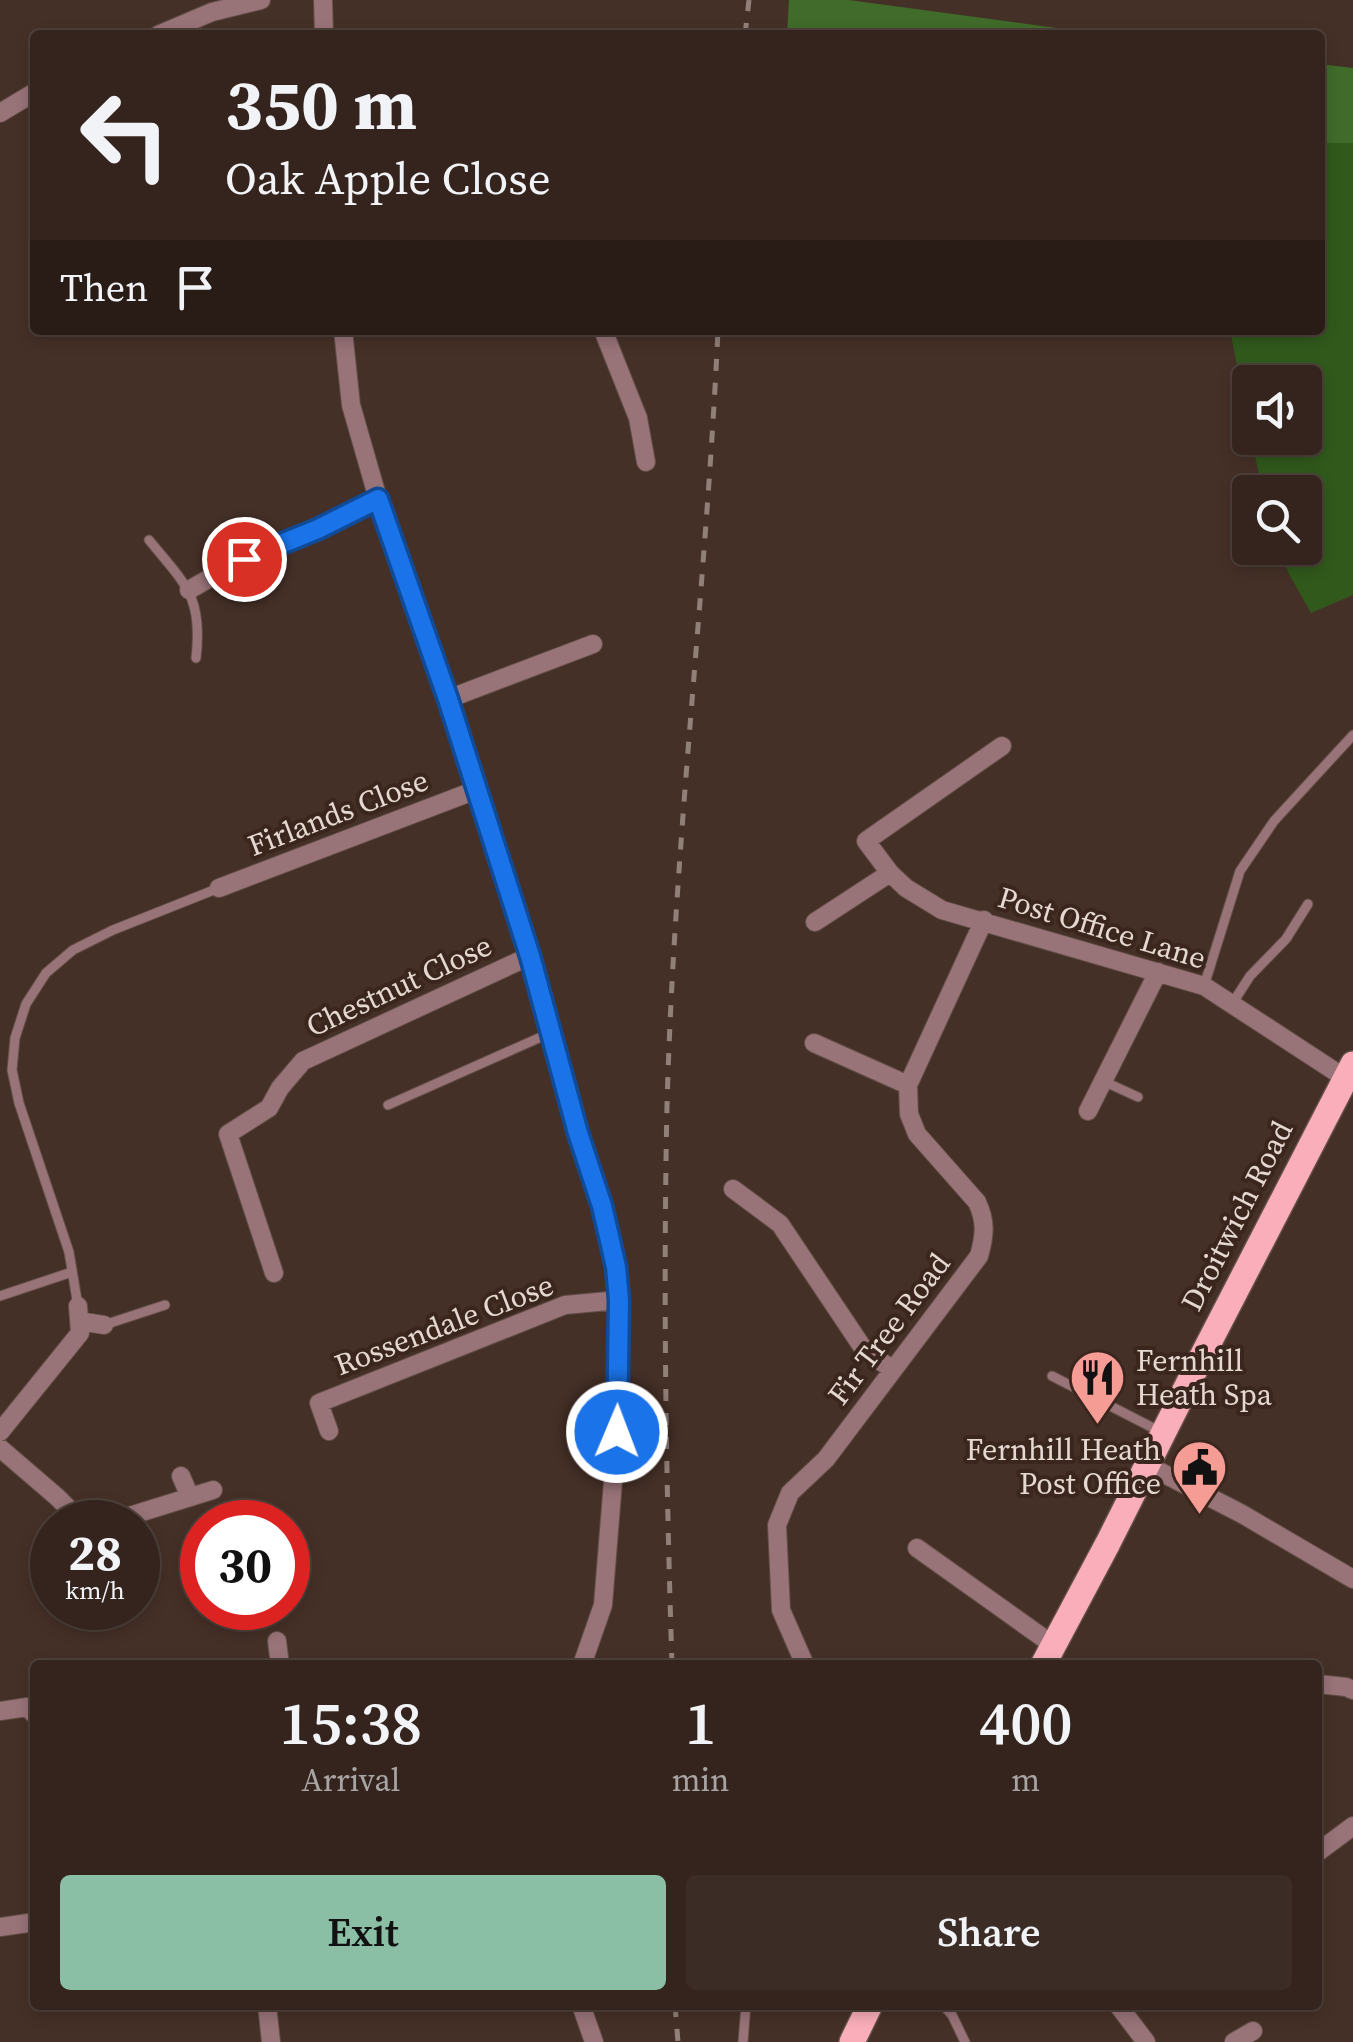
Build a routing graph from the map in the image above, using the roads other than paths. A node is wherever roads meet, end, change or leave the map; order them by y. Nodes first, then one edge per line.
1 (261, 0) edge
2 (322, 0) edge
3 (170, 30) edge
4 (324, 30) edge
5 (30, 95) edge
6 (0, 113) edge
7 (344, 335) edge
8 (605, 335) edge
9 (646, 462) dead end
10 (378, 499) junction
11 (150, 540) dead end
12 (190, 590) junction
13 (593, 644) dead end
14 (196, 658) dead end
15 (448, 699) junction
16 (1353, 734) edge
17 (1002, 746) dead end
18 (476, 790) junction
19 (890, 873) junction
20 (219, 888) joint
21 (1308, 904) dead end
22 (984, 920) junction
23 (815, 922) dead end
24 (530, 956) junction
25 (1158, 972) junction
26 (1204, 986) junction
27 (1232, 1004) junction
28 (551, 1033) junction
29 (814, 1043) dead end
30 (1103, 1081) junction
31 (1348, 1082) edge
32 (908, 1084) junction
33 (1138, 1097) dead end
34 (388, 1105) dead end
35 (1088, 1111) dead end
36 (733, 1189) dead end
37 (72, 1272) junction
38 (274, 1273) dead end
39 (0, 1296) edge
40 (619, 1300) junction
41 (165, 1305) dead end
42 (79, 1313) junction
43 (104, 1325) joint
44 (892, 1369) junction
45 (1052, 1376) dead end
46 (329, 1431) dead end
47 (0, 1432) edge
48 (1163, 1433) junction
49 (0, 1448) edge
50 (1148, 1465) junction
51 (181, 1476) dead end
52 (213, 1490) dead end
53 (190, 1497) junction
54 (61, 1500) edge
55 (160, 1506) edge
56 (918, 1548) dead end
57 (1353, 1579) edge
58 (276, 1641) dead end
59 (1048, 1655) edge
60 (279, 1660) edge
61 (584, 1660) edge
62 (803, 1660) edge
63 (1322, 1684) edge
64 (1353, 1690) edge
65 (30, 1709) edge
66 (0, 1711) edge
67 (1353, 1826) edge
68 (1322, 1849) edge
69 (30, 1923) edge
70 (0, 1928) edge
71 (268, 2010) edge
72 (583, 2010) edge
73 (746, 2010) edge
74 (868, 2010) edge
75 (948, 2010) edge
76 (1122, 2010) edge
77 (1253, 2030) dead end
78 (271, 2042) edge
79 (594, 2042) edge
80 (743, 2042) edge
81 (852, 2042) edge
82 (965, 2042) edge
83 (1146, 2042) edge
84 (1234, 2042) edge

1 - 3 street
2 - 4 street
5 - 6 street
7 - 10 street
8 - 9 street
10 - 12 street
10 - 15 street
11 - 12 lane
12 - 14 lane
13 - 15 street
15 - 18 street
16 - 26 lane
17 - 19 street
18 - 20 street, Firlands Close
18 - 24 street
19 - 22 street, Post Office Lane
19 - 23 street
20 - 37 lane
21 - 27 lane
22 - 25 street, Post Office Lane
22 - 32 street
24 - 28 street
24 - 38 street, Chestnut Close
25 - 26 street, Post Office Lane
25 - 30 street
26 - 27 street, Post Office Lane
27 - 31 street, Post Office Lane
28 - 34 lane
28 - 40 street
29 - 32 street
30 - 33 lane
30 - 35 street
31 - 48 main road, Droitwich Road
32 - 44 street, Fir Tree Road
36 - 44 street
37 - 39 lane
37 - 42 lane
40 - 46 street, Rossendale Close
40 - 61 street
41 - 43 lane
42 - 43 street
42 - 47 street
44 - 62 street, Fir Tree Road
45 - 48 lane
48 - 50 main road, Droitwich Road
49 - 54 street
50 - 57 street
50 - 59 main road, Droitwich Road
51 - 53 street
52 - 53 street
53 - 55 street
56 - 59 street
58 - 60 street
63 - 64 street
65 - 66 street
67 - 68 street
69 - 70 street
71 - 78 street
72 - 79 street
73 - 80 lane
74 - 81 main road
75 - 82 lane
76 - 83 street
77 - 84 street

